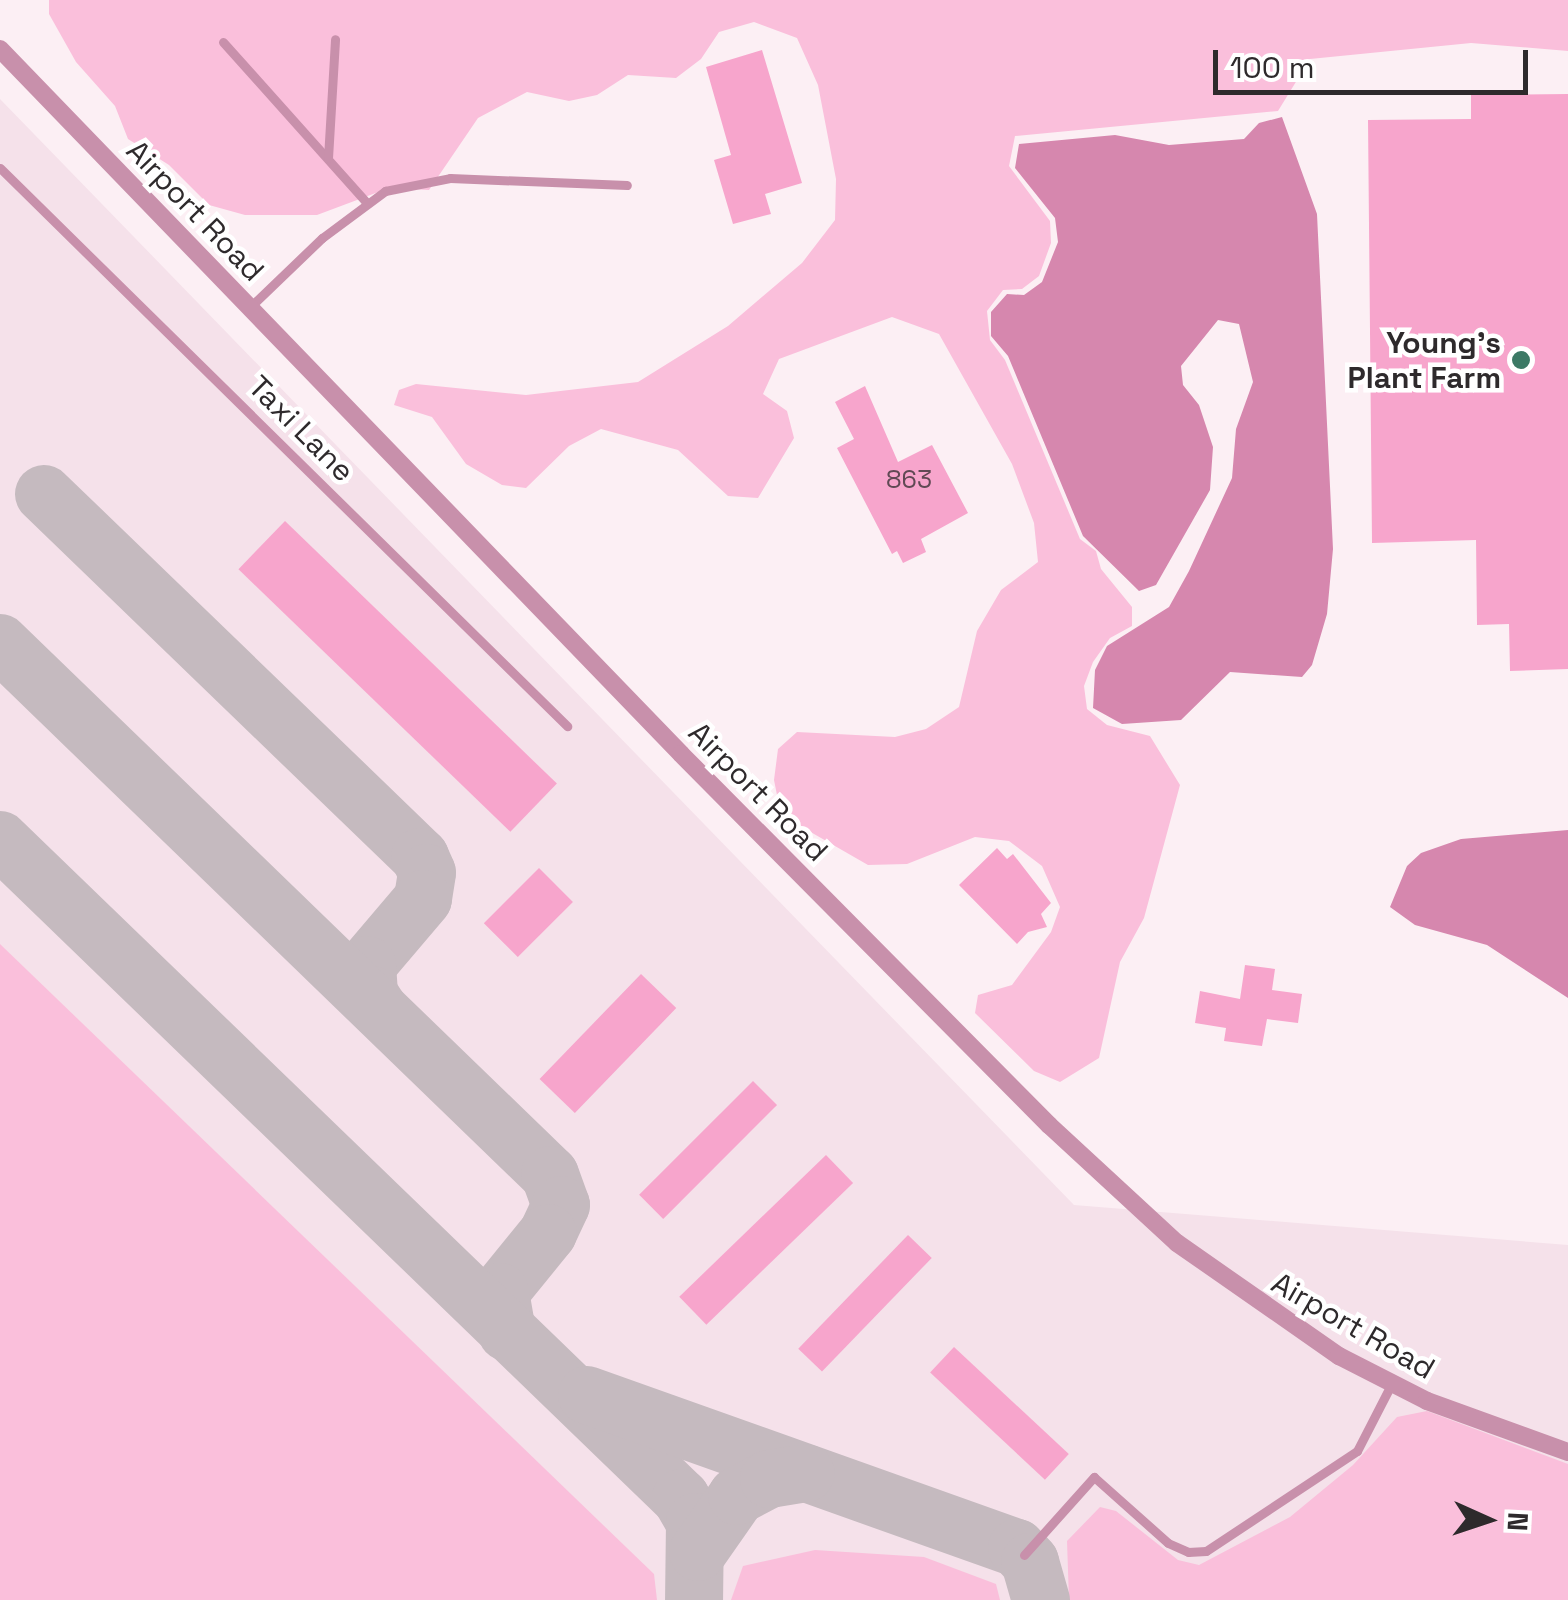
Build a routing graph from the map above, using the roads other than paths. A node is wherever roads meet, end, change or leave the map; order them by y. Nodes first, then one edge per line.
1 (335, 39) dead end
2 (224, 42) dead end
3 (0, 49) edge
4 (328, 158) junction
5 (0, 168) edge
6 (627, 185) dead end
7 (366, 202) junction
8 (250, 307) junction
9 (568, 726) dead end
10 (1392, 1383) junction
11 (1568, 1452) edge
12 (1024, 1555) dead end

1 - 4 lane
2 - 4 lane
3 - 8 street, Airport Road
4 - 7 lane
5 - 9 lane, Taxi Lane
6 - 7 lane
7 - 8 lane
8 - 10 street, Airport Road
10 - 11 street, Airport Road
10 - 12 lane

